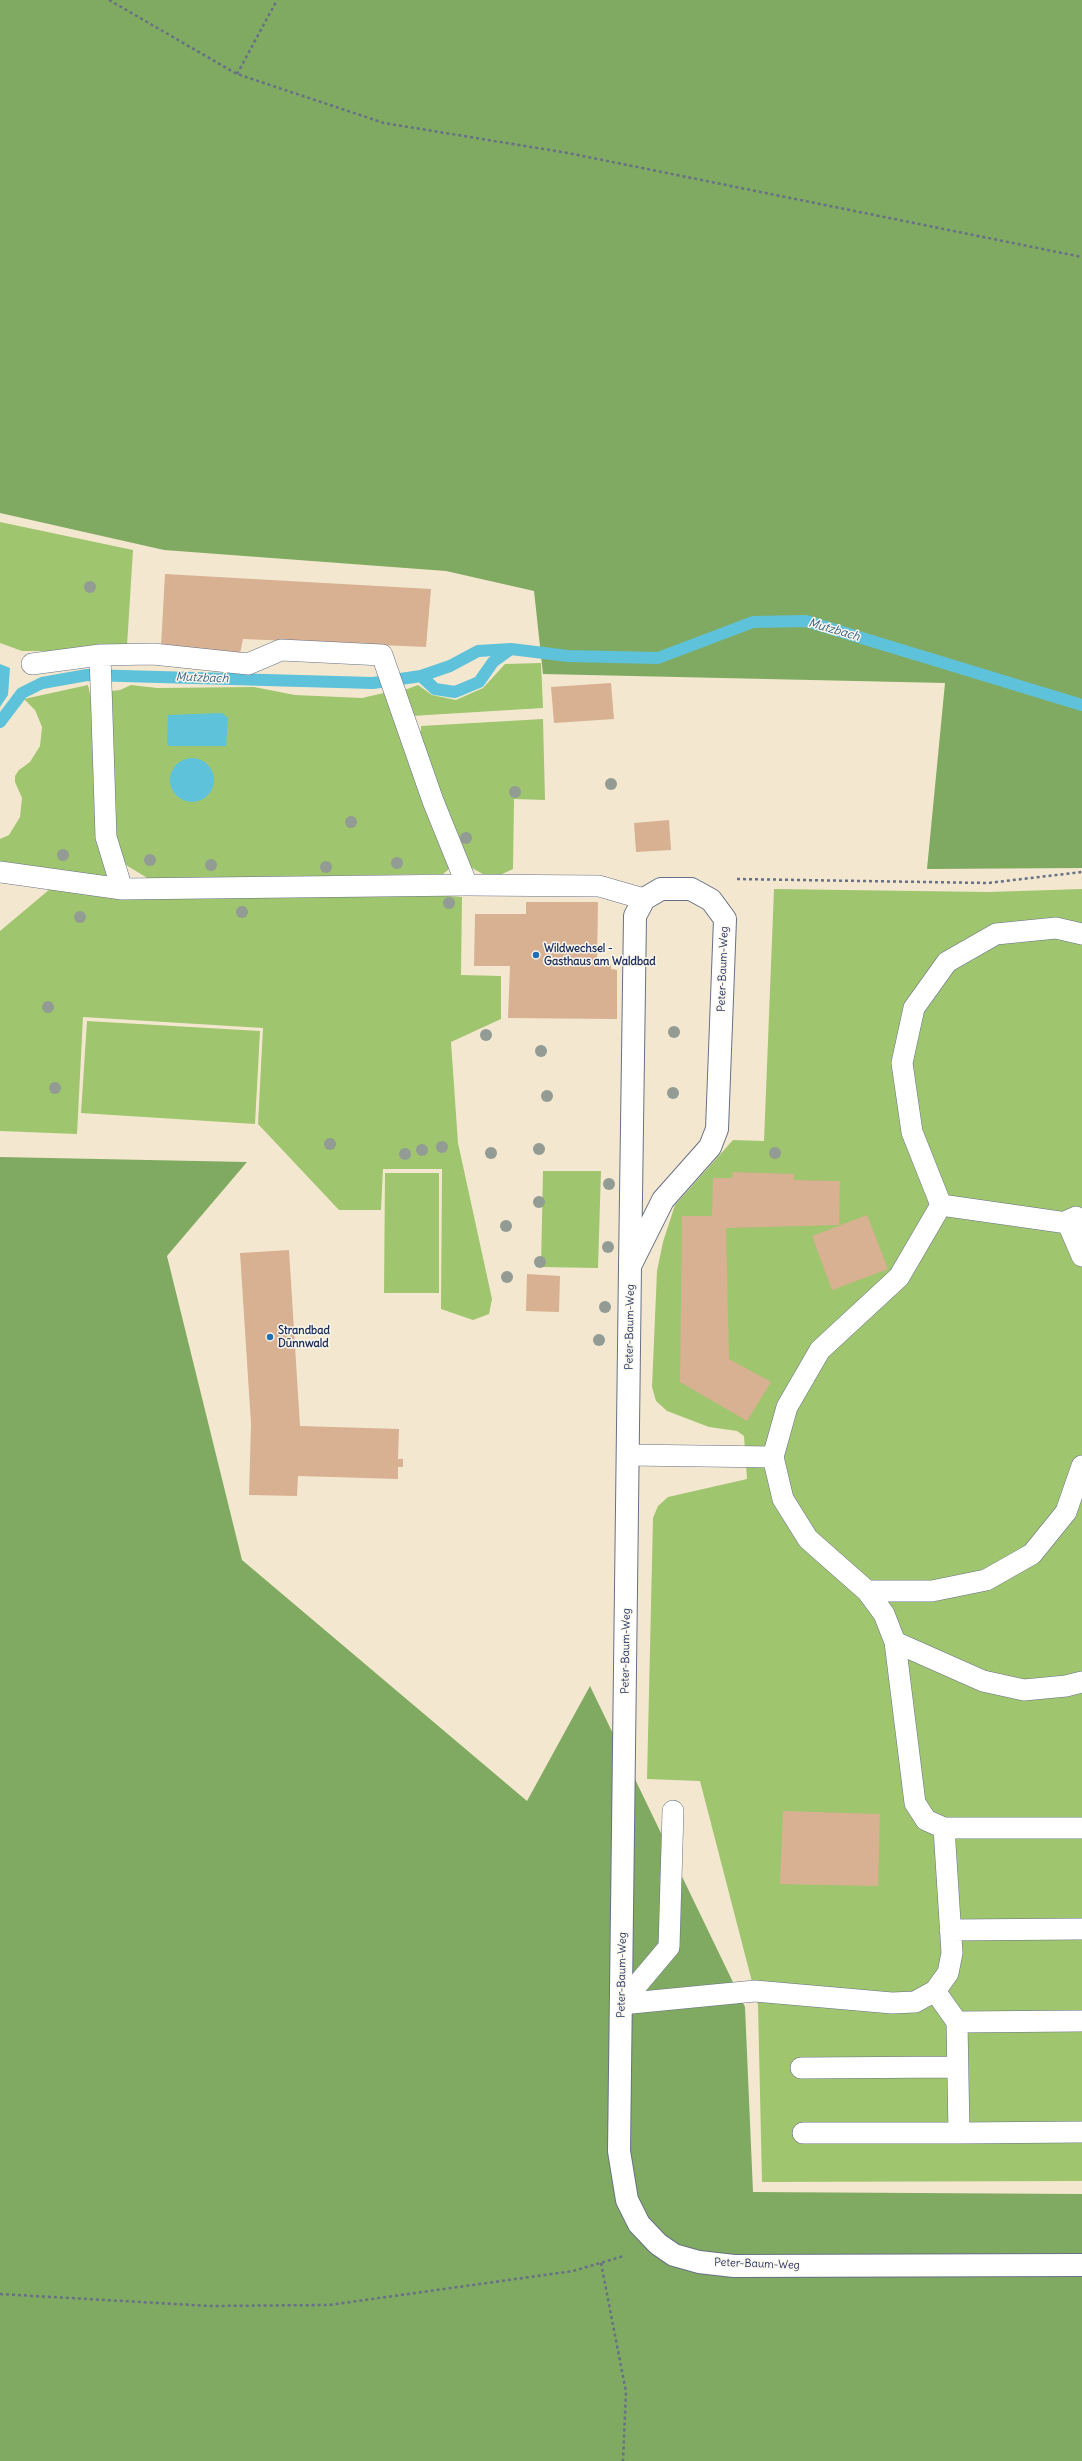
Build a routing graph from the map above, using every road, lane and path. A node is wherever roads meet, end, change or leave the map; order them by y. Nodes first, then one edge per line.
1 (109, 0) edge
2 (277, 0) edge
3 (237, 74) junction
4 (1082, 257) edge
5 (100, 660) junction
6 (32, 664) dead end
7 (0, 872) edge
8 (1082, 872) edge
9 (467, 885) junction
10 (122, 889) junction
11 (644, 899) junction
12 (712, 900) junction
13 (1082, 934) edge
14 (941, 1205) junction
15 (1077, 1220) edge
16 (1082, 1256) edge
17 (630, 1266) junction
18 (628, 1455) junction
19 (773, 1457) junction
20 (1082, 1466) edge
21 (867, 1591) junction
22 (895, 1642) junction
23 (1082, 1682) edge
24 (672, 1811) dead end
25 (944, 1828) junction
26 (1082, 1828) edge
27 (1082, 1929) edge
28 (950, 1930) junction
29 (935, 1991) junction
30 (621, 2004) junction
31 (1082, 2021) edge
32 (957, 2022) junction
33 (958, 2067) junction
34 (801, 2068) dead end
35 (1082, 2132) edge
36 (959, 2133) junction
37 (803, 2134) dead end
38 (658, 2244) junction
39 (601, 2263) junction
40 (1082, 2265) edge
41 (0, 2294) edge
42 (623, 2461) edge

1 - 3 path
2 - 3 path
3 - 4 path
5 - 6 lane
5 - 9 lane
5 - 10 lane
7 - 10 lane
8 - 12 path
9 - 10 lane
9 - 11 lane
11 - 12 street, Peter-Baum-Weg
11 - 17 street, Peter-Baum-Weg
12 - 17 street, Peter-Baum-Weg
13 - 14 lane
14 - 15 lane
14 - 19 lane
15 - 16 lane
17 - 18 street, Peter-Baum-Weg
18 - 19 lane
18 - 30 street, Peter-Baum-Weg
19 - 21 lane
20 - 21 lane
21 - 22 lane
22 - 23 lane
22 - 25 lane
24 - 30 lane
25 - 26 lane
25 - 28 lane
27 - 28 lane
28 - 29 lane
29 - 30 lane
29 - 32 lane
30 - 38 street, Peter-Baum-Weg
31 - 32 lane
32 - 33 lane
33 - 34 lane
33 - 36 lane
35 - 36 lane
36 - 37 lane
38 - 39 path
38 - 40 street, Peter-Baum-Weg
39 - 41 path
39 - 42 path

